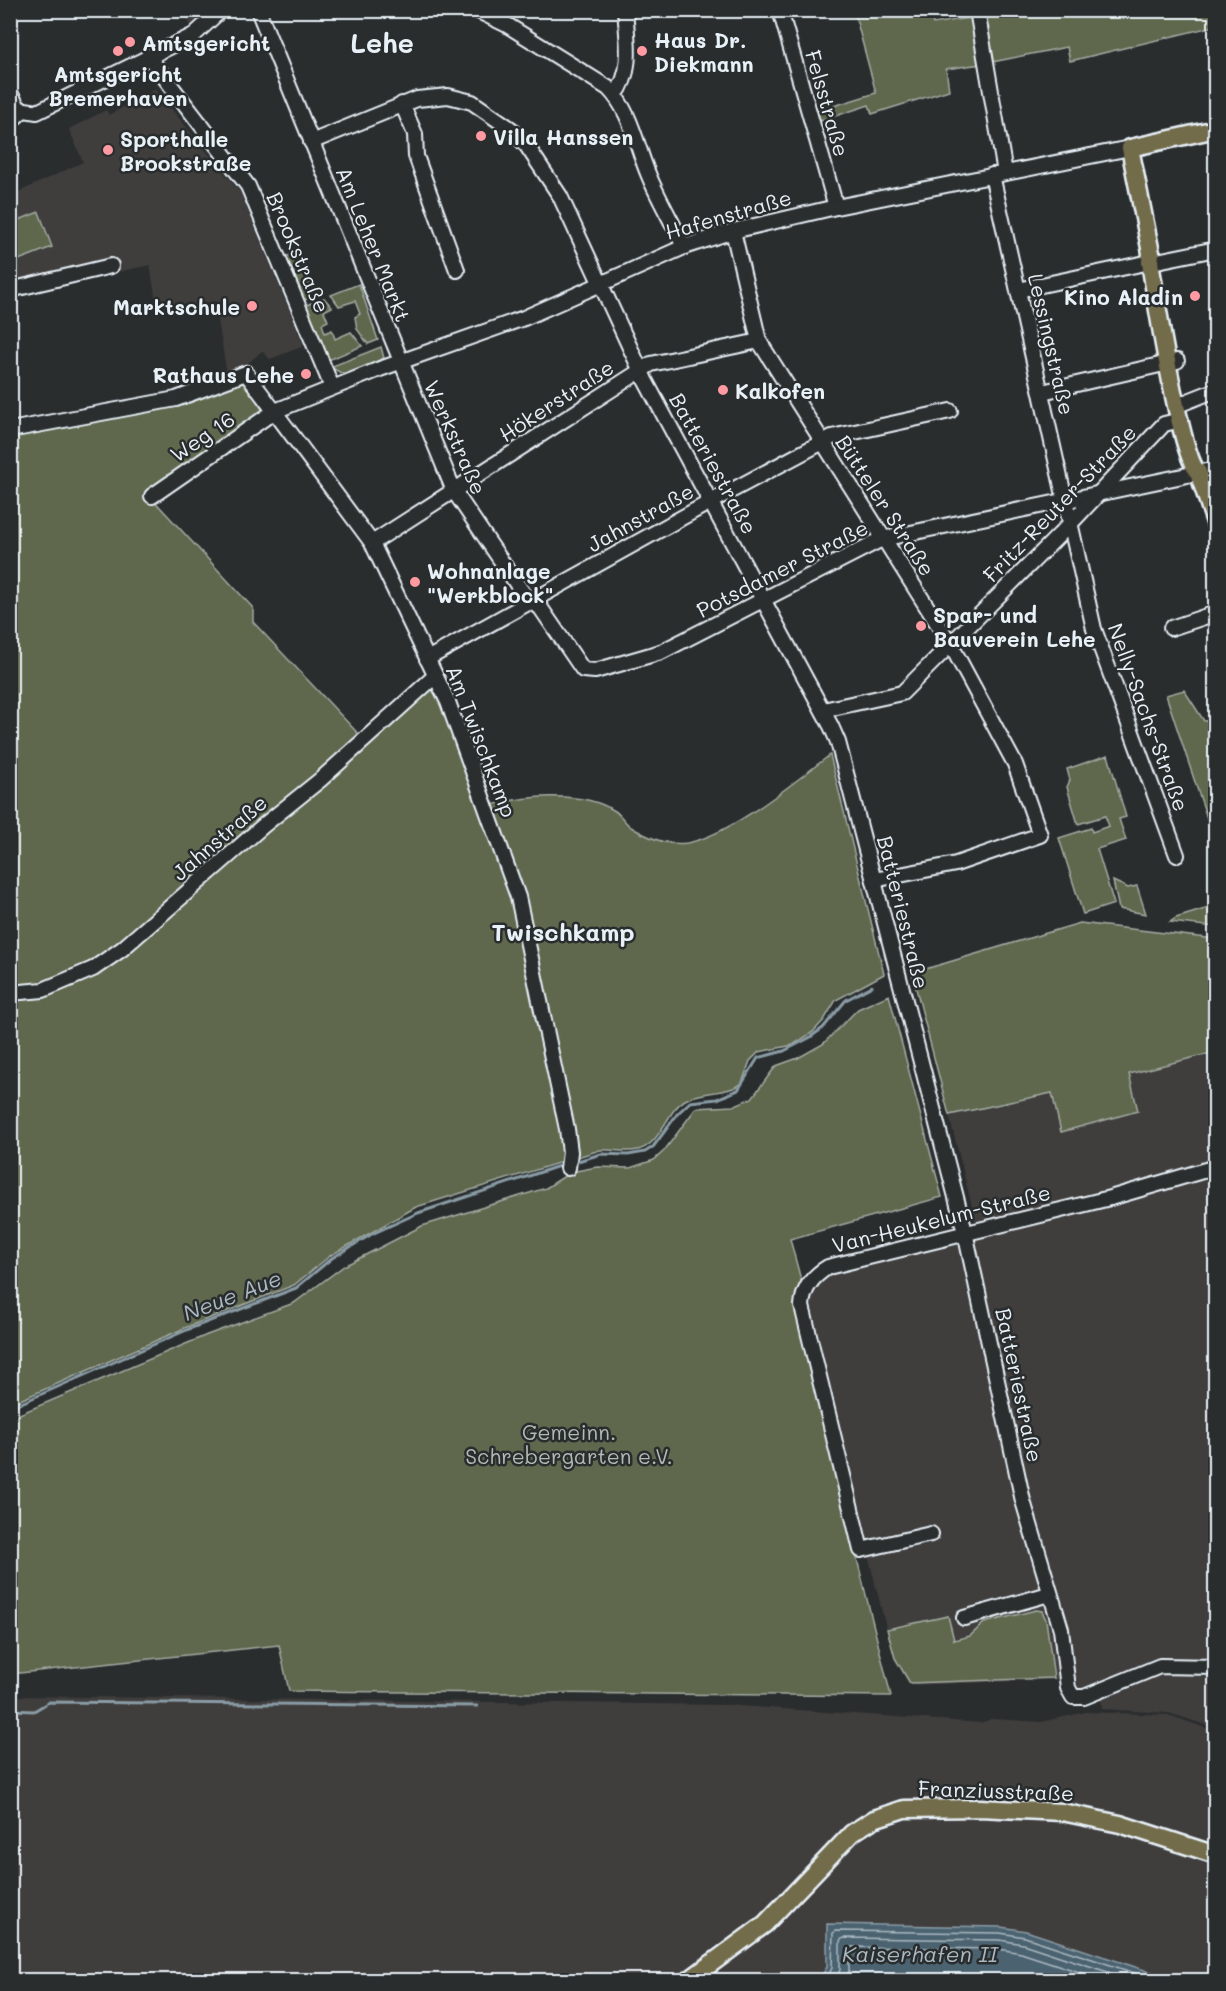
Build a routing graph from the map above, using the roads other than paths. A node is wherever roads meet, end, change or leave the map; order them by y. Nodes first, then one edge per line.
1 (221, 10) edge
2 (258, 10) edge
3 (476, 10) edge
4 (625, 10) edge
5 (780, 10) edge
6 (977, 10) edge
7 (148, 56) junction
8 (10, 93) edge
9 (615, 95) junction
10 (402, 104) junction
11 (22, 111) junction
12 (10, 122) edge
13 (1215, 129) edge
14 (311, 142) junction
15 (1130, 148) junction
16 (999, 174) junction
17 (836, 207) junction
18 (733, 231) junction
19 (684, 247) junction
20 (1215, 249) edge
21 (1153, 259) junction
22 (111, 266) dead end
23 (457, 270) dead end
24 (602, 284) junction
25 (10, 290) edge
26 (1018, 290) junction
27 (759, 341) junction
28 (400, 362) junction
29 (1173, 362) junction
30 (641, 370) junction
31 (332, 387) junction
32 (1215, 390) edge
33 (1042, 392) junction
34 (1181, 410) junction
35 (275, 411) junction
36 (950, 411) dead end
37 (10, 430) edge
38 (821, 443) junction
39 (1215, 469) edge
40 (1198, 472) junction
41 (454, 491) junction
42 (1100, 493) junction
43 (152, 496) dead end
44 (712, 501) junction
45 (1066, 501) junction
46 (1071, 523) junction
47 (1215, 525) edge
48 (882, 539) junction
49 (372, 543) junction
50 (765, 601) junction
51 (529, 602) junction
52 (1215, 613) edge
53 (1171, 628) dead end
54 (951, 645) junction
55 (427, 659) junction
56 (583, 670) joint
57 (435, 676) junction
58 (823, 710) junction
59 (1177, 855) dead end
60 (874, 880) junction
61 (10, 993) edge
62 (1215, 1167) edge
63 (568, 1168) dead end
64 (965, 1232) junction
65 (932, 1534) dead end
66 (1049, 1594) junction
67 (964, 1618) dead end
68 (1215, 1667) edge
69 (1215, 1855) edge
70 (689, 1980) edge

1 - 7 street
2 - 14 street, Am Leher Markt
3 - 9 street
4 - 9 street
5 - 17 street, Felsstraße
6 - 16 street, Lessingstraße
7 - 11 street
7 - 31 street, Brookstraße
8 - 11 street
9 - 19 street
10 - 14 street, Batteriestraße
10 - 23 street
10 - 24 street, Batteriestraße
11 - 12 street
13 - 15 main road, Hafenstraße
14 - 28 street, Am Leher Markt
15 - 16 street, Hafenstraße
15 - 21 main road
16 - 17 street, Hafenstraße
16 - 26 street, Lessingstraße
17 - 18 street, Hafenstraße
18 - 19 street, Hafenstraße
18 - 27 street, Bütteler Straße
19 - 24 street, Hafenstraße
20 - 21 street
21 - 26 street
21 - 29 main road
22 - 25 street
24 - 28 street, Hafenstraße
24 - 30 street, Batteriestraße
26 - 33 street, Lessingstraße
27 - 30 street, Hökerstraße
27 - 38 street, Bütteler Straße
28 - 31 street, Hafenstraße
28 - 41 street, Werkstraße
29 - 33 street
29 - 34 main road
30 - 41 street, Hökerstraße
30 - 44 street, Batteriestraße
31 - 35 street, Hafenstraße
32 - 34 street, Fritz-Reuter-Straße
33 - 45 street, Lessingstraße
34 - 40 main road
34 - 42 street, Fritz-Reuter-Straße
35 - 37 street, Am Twischkamp
35 - 43 street, Weg 16
35 - 49 street, Am Twischkamp
36 - 38 street, Jahnstraße
38 - 44 street, Jahnstraße
38 - 48 street, Bütteler Straße
39 - 40 street, Potsdamer Straße
40 - 42 street, Potsdamer Straße
40 - 47 main road
41 - 49 street, Hökerstraße
41 - 51 street, Werkstraße
42 - 45 street, Potsdamer Straße
42 - 46 street, Fritz-Reuter-Straße
44 - 50 street, Batteriestraße
44 - 51 street, Jahnstraße
45 - 46 street, Lessingstraße
45 - 48 street, Potsdamer Straße
46 - 54 street, Fritz-Reuter-Straße
46 - 59 street, Nelly-Sachs-Straße
48 - 50 street, Potsdamer Straße
48 - 54 street, Bütteler Straße
49 - 55 street, Am Twischkamp
50 - 56 street, Potsdamer Straße
50 - 58 street, Batteriestraße
51 - 55 street, Jahnstraße
51 - 56 street, Werkstraße
52 - 53 street
54 - 58 street, Fritz-Reuter-Straße
54 - 60 street, Bütteler Straße
55 - 57 street, Am Twischkamp
57 - 61 street, Jahnstraße
57 - 63 street, Am Twischkamp
58 - 60 street, Batteriestraße
60 - 64 street, Batteriestraße
62 - 64 street, Van-Heukelum-Straße
64 - 65 street, Van-Heukelum-Straße
64 - 66 street, Batteriestraße
66 - 67 street
66 - 68 street, Batteriestraße
69 - 70 main road, Franziusstraße

